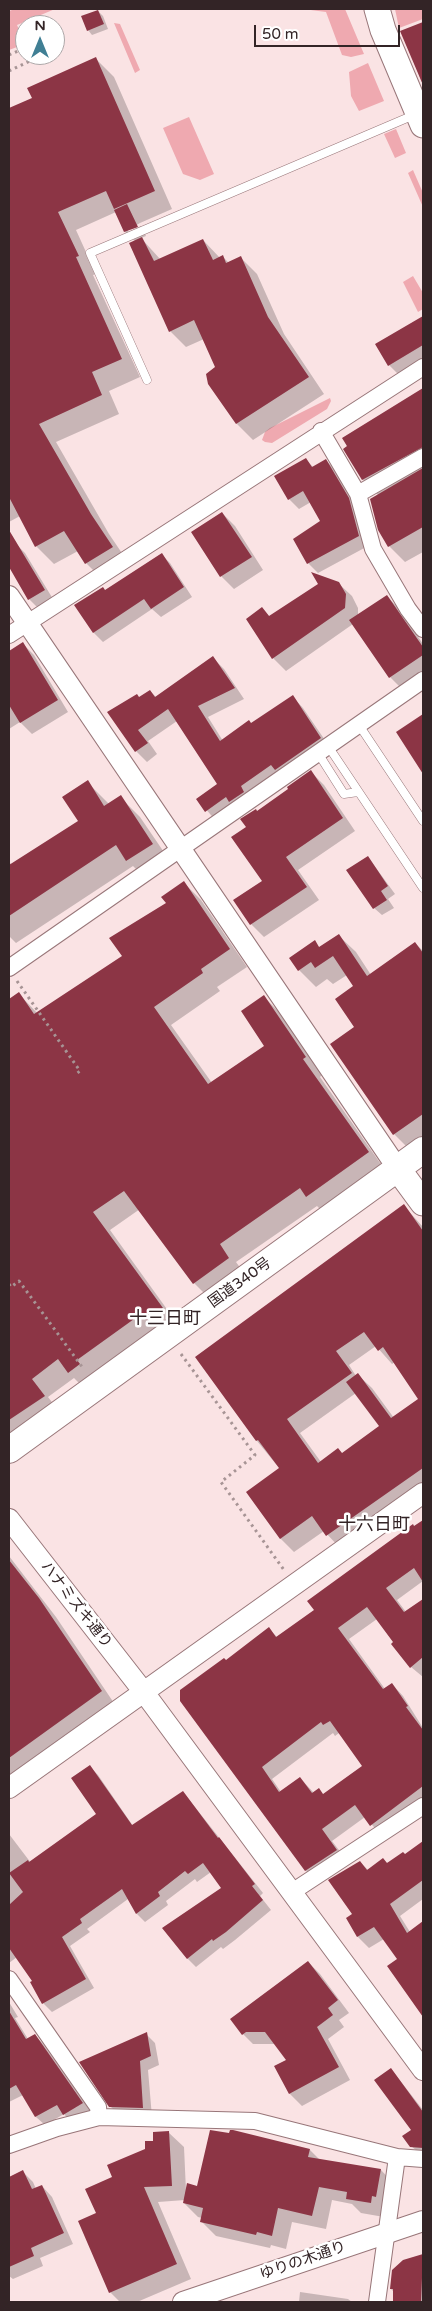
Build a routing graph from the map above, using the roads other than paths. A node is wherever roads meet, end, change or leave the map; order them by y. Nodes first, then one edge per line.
1 (377, 9) edge
2 (422, 121) edge
3 (423, 367) edge
4 (147, 380) dead end
5 (321, 431) junction
6 (423, 457) edge
7 (358, 494) junction
8 (9, 596) edge
9 (28, 623) junction
10 (423, 628) edge
11 (9, 635) edge
12 (423, 680) edge
13 (359, 725) junction
14 (323, 750) junction
15 (358, 792) junction
16 (423, 821) edge
17 (181, 850) junction
18 (423, 888) edge
19 (9, 968) edge
20 (423, 1150) edge
21 (398, 1169) junction
22 (423, 1203) edge
23 (9, 1450) edge
24 (423, 1493) edge
25 (9, 1519) edge
26 (143, 1691) junction
27 (9, 1788) edge
28 (423, 1806) edge
29 (292, 1892) junction
30 (9, 1979) edge
31 (423, 2070) edge
32 (99, 2117) junction
33 (9, 2145) edge
34 (397, 2157) junction
35 (423, 2159) edge
36 (423, 2221) edge
37 (387, 2232) junction
38 (183, 2302) edge
39 (377, 2302) edge

1 - 2 main road
2 - 4 lane
3 - 5 street
5 - 7 street
5 - 9 street
6 - 7 street
7 - 10 street
8 - 9 street
9 - 11 street
9 - 17 street
12 - 13 street
13 - 14 street
13 - 16 lane
14 - 15 lane
14 - 15 lane
14 - 17 street
15 - 18 lane
17 - 19 street
17 - 21 street
20 - 21 highway, 国道340号
21 - 22 main road
21 - 23 highway, 国道340号
24 - 26 street
25 - 26 street, ハナミズキ通り
26 - 27 street
26 - 29 street, ハナミズキ通り
28 - 29 street
29 - 31 street, ハナミズキ通り
30 - 32 street
32 - 33 street
32 - 34 street
34 - 35 street
34 - 37 street
36 - 37 street, ゆりの木通り
37 - 38 street, ゆりの木通り
37 - 39 street

